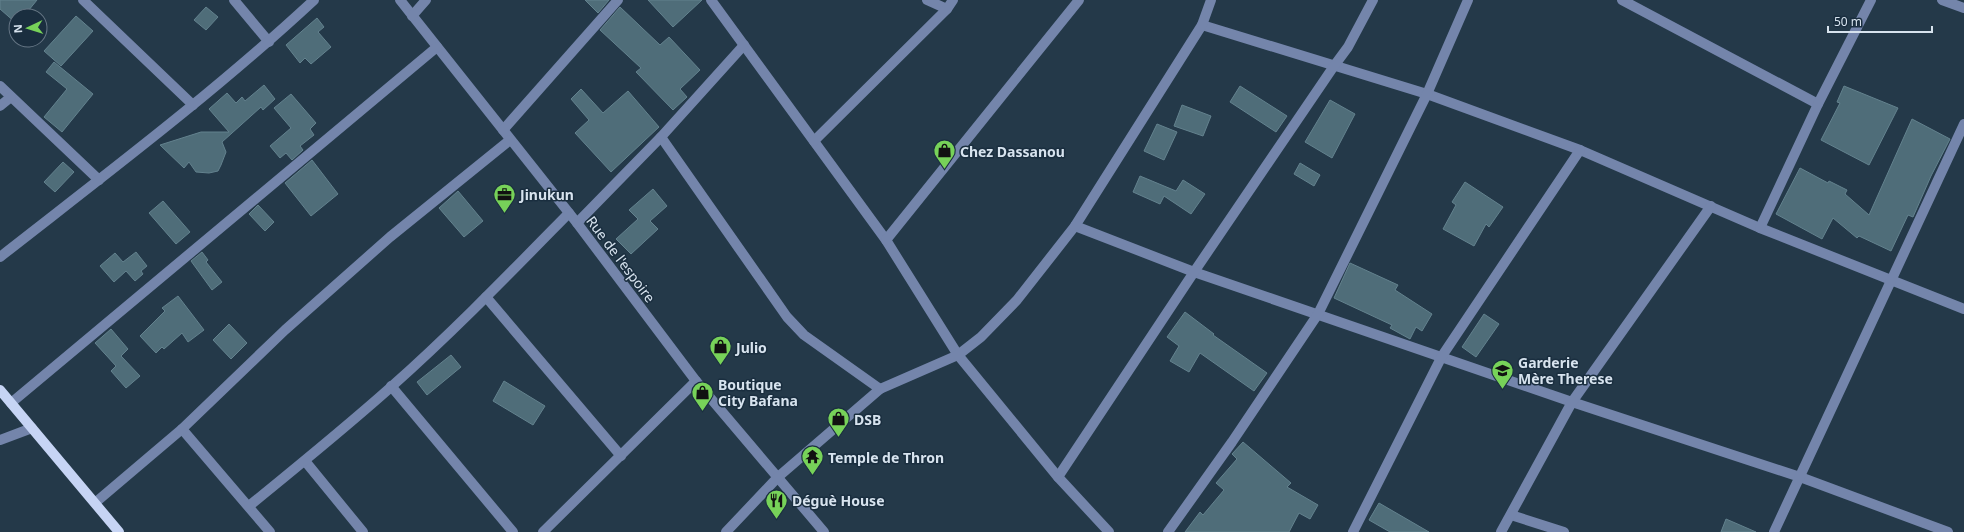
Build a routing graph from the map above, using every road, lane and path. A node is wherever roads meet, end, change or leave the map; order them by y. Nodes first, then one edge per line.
1 (83, 0) edge
2 (234, 0) edge
3 (314, 0) edge
4 (400, 0) edge
5 (426, 0) edge
6 (618, 0) edge
7 (710, 0) edge
8 (927, 0) edge
9 (953, 0) edge
10 (1079, 0) edge
11 (1211, 0) edge
12 (1373, 0) edge
13 (1468, 0) edge
14 (1622, 0) edge
15 (1871, 0) edge
16 (1948, 1) edge
17 (1964, 8) edge
18 (947, 9) junction
19 (412, 16) junction
20 (1202, 25) junction
21 (269, 42) junction
22 (744, 45) junction
23 (437, 47) junction
24 (1334, 66) junction
25 (0, 86) edge
26 (1427, 94) junction
27 (11, 97) junction
28 (1818, 104) junction
29 (193, 105) junction
30 (0, 106) edge
31 (1964, 125) edge
32 (503, 130) junction
33 (661, 137) junction
34 (510, 140) junction
35 (814, 141) junction
36 (1580, 150) junction
37 (99, 180) junction
38 (1712, 206) junction
39 (569, 213) junction
40 (577, 223) junction
41 (1075, 226) junction
42 (1760, 228) junction
43 (886, 240) junction
44 (0, 257) edge
45 (1194, 272) junction
46 (1891, 281) junction
47 (486, 297) junction
48 (1964, 309) edge
49 (1318, 314) junction
50 (958, 355) junction
51 (1442, 356) junction
52 (696, 381) junction
53 (391, 386) junction
54 (880, 389) junction
55 (0, 390) edge
56 (1572, 402) junction
57 (11, 403) junction
58 (32, 428) junction
59 (182, 429) junction
60 (0, 440) edge
61 (621, 456) junction
62 (305, 461) junction
63 (778, 477) junction
64 (1058, 477) junction
65 (1800, 477) junction
66 (96, 502) junction
67 (248, 506) junction
68 (1511, 515) junction
69 (119, 532) edge
70 (270, 532) edge
71 (363, 532) edge
72 (513, 532) edge
73 (543, 532) edge
74 (726, 532) edge
75 (824, 532) edge
76 (1109, 532) edge
77 (1168, 532) edge
78 (1353, 532) edge
79 (1501, 532) edge
80 (1564, 532) edge
81 (1774, 532) edge
82 (1948, 532) edge

1 - 29 street
2 - 21 street
3 - 21 street
4 - 19 street, Rue de l'espoire
5 - 19 street
6 - 32 street
7 - 22 street
8 - 18 street
9 - 18 street
10 - 43 street
11 - 20 street
12 - 24 street
13 - 26 street
14 - 28 street
15 - 28 street
16 - 17 street
18 - 35 street
19 - 23 street, Rue de l'espoire
20 - 24 street
20 - 41 street
21 - 29 street
22 - 33 street
22 - 35 street
23 - 32 street, Rue de l'espoire
23 - 57 street
24 - 26 street
24 - 45 street
25 - 27 street
26 - 36 street
26 - 49 street
27 - 30 street
27 - 37 street
28 - 42 street
29 - 37 street
31 - 46 street
32 - 34 street, Rue de l'espoire
33 - 40 street
33 - 54 street
34 - 39 street, Rue de l'espoire
34 - 59 street
35 - 43 street
36 - 38 street
36 - 51 street
37 - 44 street
38 - 42 street
38 - 56 street
39 - 40 street, Rue de l'espoire
39 - 47 street
40 - 52 street, Rue de l'espoire
41 - 45 street
41 - 50 street
42 - 46 street
43 - 50 street
45 - 49 street
45 - 64 street
46 - 48 street
46 - 65 street
47 - 53 street
47 - 61 street
49 - 51 street
49 - 77 street
50 - 54 street
50 - 64 street
51 - 56 street
51 - 78 street
52 - 61 street
52 - 63 street, Rue de l'espoire
53 - 62 street
53 - 72 street
54 - 63 street
55 - 57 main road
56 - 65 street
56 - 68 street
57 - 58 main road
58 - 60 street
58 - 66 main road
59 - 66 street
59 - 67 street
61 - 73 street
62 - 67 street
62 - 71 street
63 - 74 street
63 - 75 street, Rue de l'espoire
64 - 76 street
65 - 81 street
65 - 82 street
66 - 69 main road
67 - 70 street
68 - 79 street
68 - 80 street

